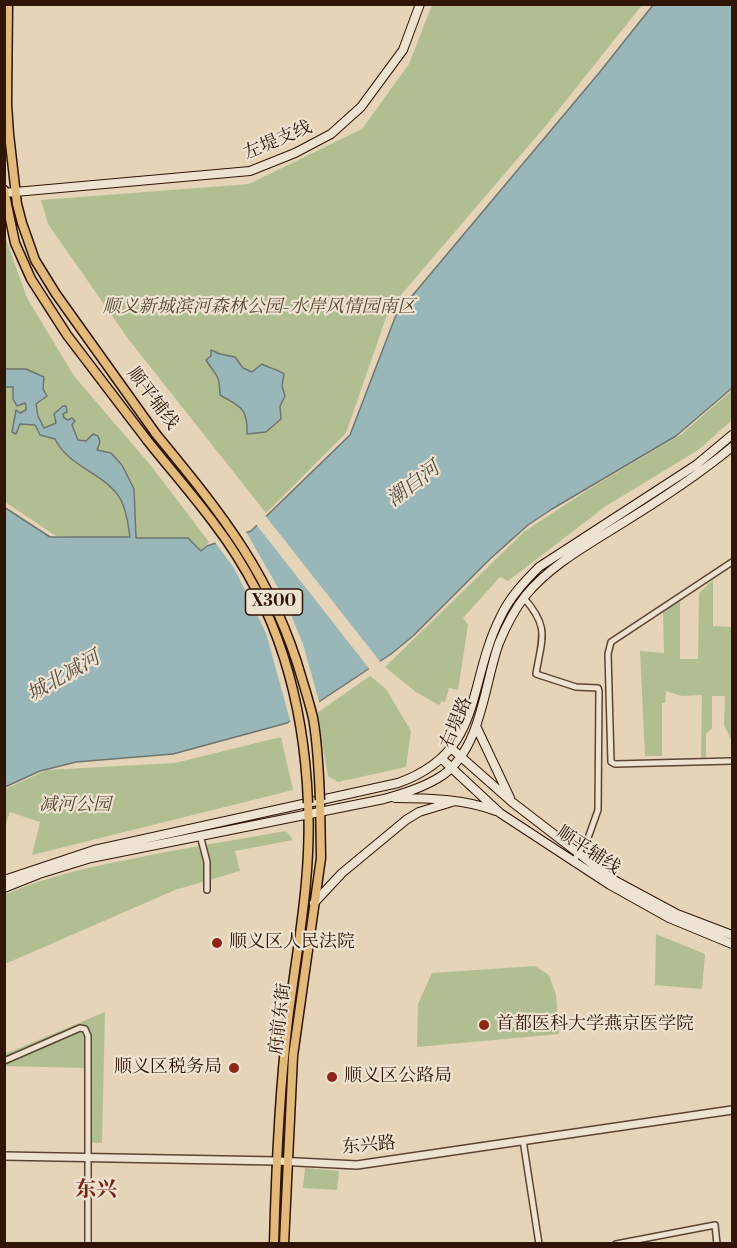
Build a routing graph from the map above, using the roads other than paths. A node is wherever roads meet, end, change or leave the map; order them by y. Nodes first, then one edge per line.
1 (8, 4) edge
2 (420, 4) edge
3 (5, 192) edge
4 (16, 192) junction
5 (732, 435) edge
6 (732, 447) edge
7 (732, 562) edge
8 (524, 598) junction
9 (476, 726) junction
10 (451, 748) junction
11 (461, 756) junction
12 (442, 759) junction
13 (732, 761) edge
14 (452, 767) junction
15 (384, 799) junction
16 (320, 800) junction
17 (452, 802) junction
18 (512, 802) junction
19 (308, 803) junction
20 (321, 812) junction
21 (309, 813) junction
22 (500, 813) junction
23 (200, 835) junction
24 (575, 858) junction
25 (4, 879) edge
26 (4, 888) edge
27 (207, 890) dead end
28 (314, 903) junction
29 (732, 935) edge
30 (732, 944) edge
31 (4, 1061) edge
32 (732, 1110) edge
33 (523, 1140) junction
34 (4, 1155) edge
35 (89, 1158) junction
36 (277, 1161) junction
37 (287, 1161) junction
38 (88, 1244) edge
39 (274, 1244) edge
40 (284, 1244) edge
41 (539, 1244) edge
42 (616, 1244) edge
43 (717, 1244) edge

1 - 4 main road, 顺平辅线
2 - 4 main road, 左堤支线
3 - 4 main road, 左堤支线
3 - 19 main road, 顺平辅线 / X300, bridge
4 - 16 main road, 顺平辅线 / X300, bridge
5 - 10 main road, 右堤路
6 - 8 main road, 右堤路
7 - 13 street
8 - 9 main road, 右堤路
8 - 24 street
9 - 11 main road, 右堤路
9 - 18 main road
10 - 11 main road, 顺平辅线
10 - 12 main road, 右堤路
11 - 14 main road, 右堤路
11 - 18 main road, 顺平辅线
12 - 14 main road, 顺平辅线
12 - 16 main road, 右堤路
14 - 15 main road, 右堤路
14 - 22 main road, 顺平辅线
15 - 17 main road
15 - 20 main road, 右堤路
16 - 19 main road, 右堤路
16 - 20 main road, 府前东街
17 - 22 main road
17 - 28 main road
18 - 24 main road, 顺平辅线
19 - 21 main road, 府前东街
19 - 25 main road, 右堤路
20 - 21 main road, 右堤路
20 - 28 main road, 府前东街
21 - 23 main road, 右堤路
21 - 36 main road, 府前东街
22 - 24 main road, 顺平辅线
23 - 26 main road, 右堤路
23 - 27 street
24 - 29 main road, 顺平辅线
24 - 30 main road, 顺平辅线
28 - 37 main road, 府前东街
31 - 35 street
32 - 33 street, 东兴路
33 - 37 street, 东兴路
33 - 41 street
34 - 35 street, 东兴路
35 - 36 street, 东兴路
35 - 38 street
36 - 37 street, 东兴路
36 - 39 main road, 府前东街
37 - 40 main road, 府前东街
42 - 43 street

